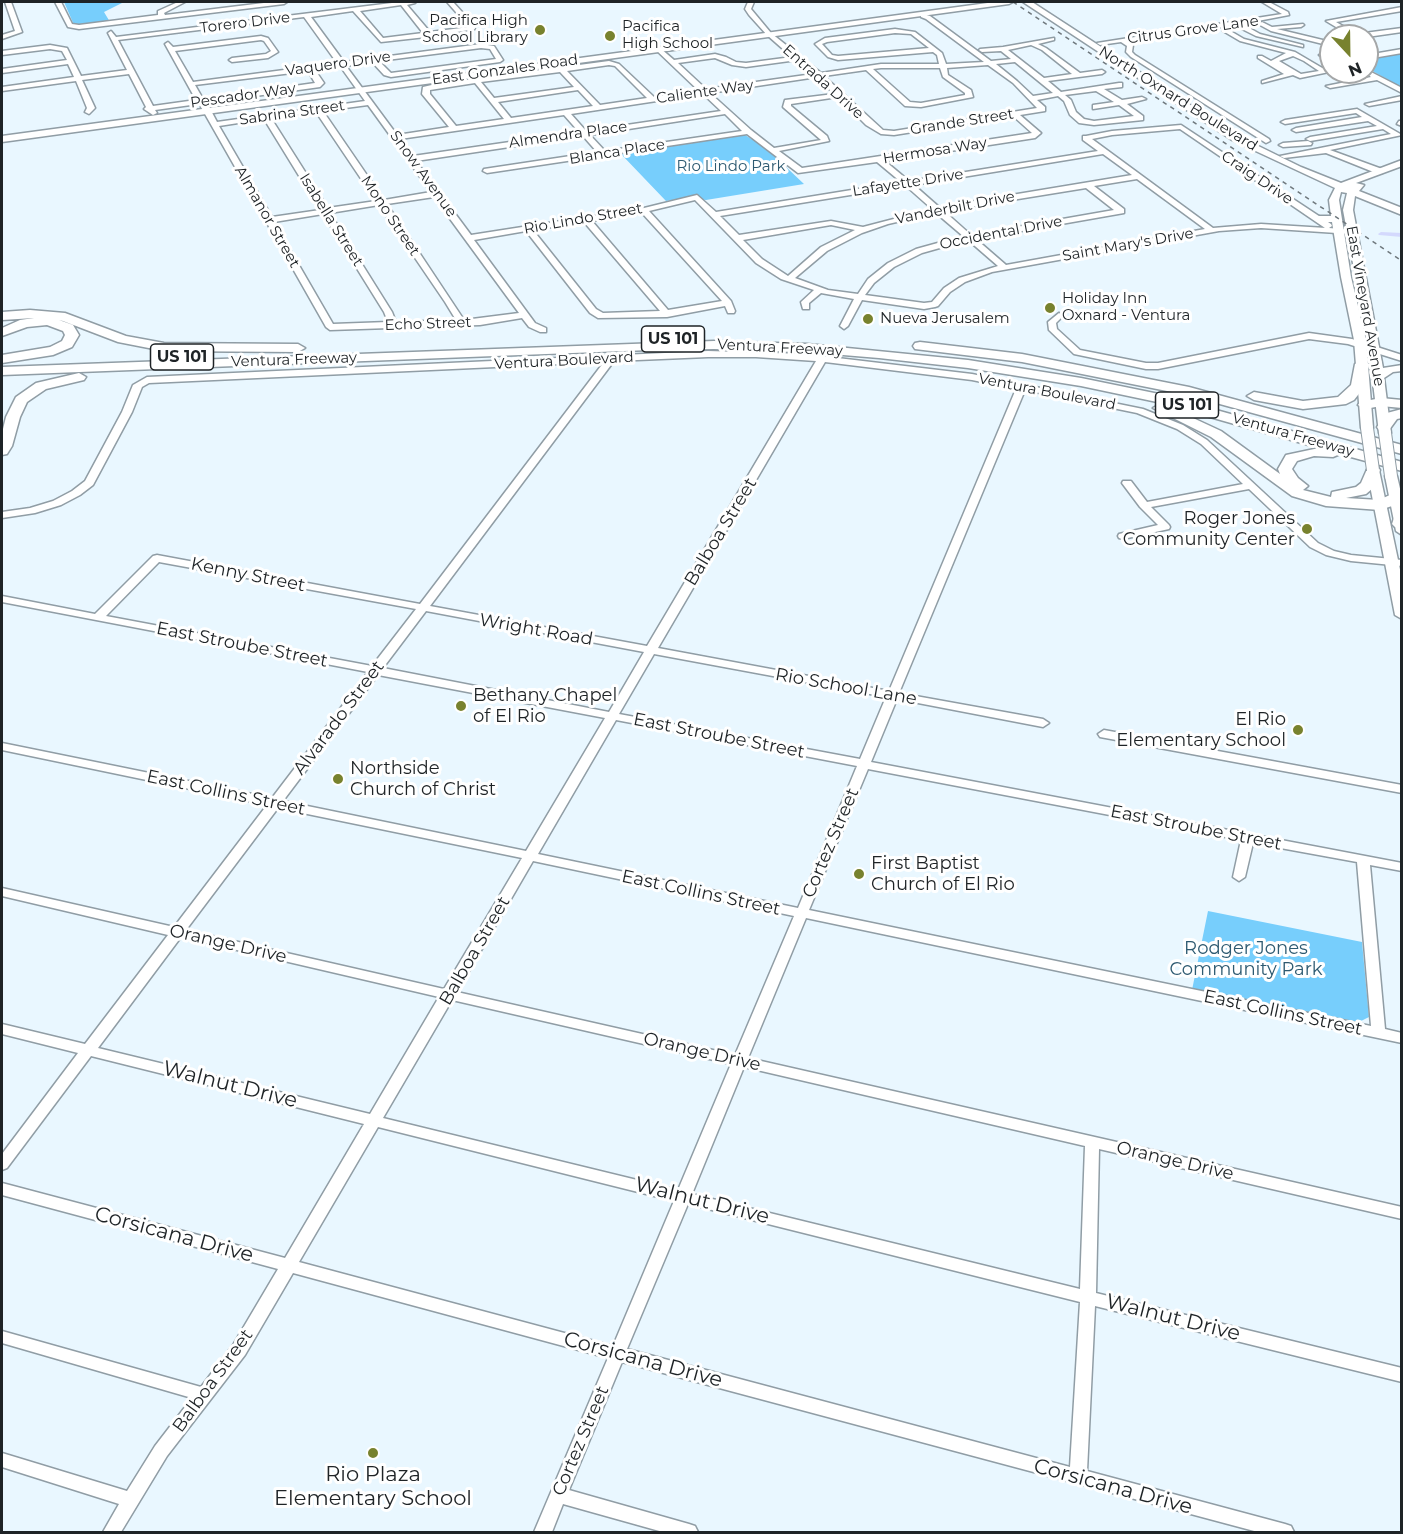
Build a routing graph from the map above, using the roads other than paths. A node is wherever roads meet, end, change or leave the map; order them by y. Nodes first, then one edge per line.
1 (10, 2) edge
2 (58, 2) edge
3 (182, 2) edge
4 (209, 2) edge
5 (284, 2) edge
6 (413, 2) edge
7 (450, 2) edge
8 (751, 2) edge
9 (977, 2) edge
10 (1009, 2) edge
11 (1027, 2) edge
12 (1039, 2) edge
13 (1265, 2) edge
14 (2, 3) edge
15 (402, 3) edge
16 (228, 5) edge
17 (945, 6) junction
18 (355, 9) junction
19 (1401, 9) edge
20 (163, 14) junction
21 (306, 15) junction
22 (922, 15) junction
23 (931, 22) junction
24 (240, 23) junction
25 (1236, 23) junction
26 (106, 24) junction
27 (1334, 24) edge
28 (1301, 25) dead end
29 (1225, 30) dead end
30 (1401, 30) edge
31 (947, 31) junction
32 (768, 32) junction
33 (161, 33) junction
34 (1379, 33) edge
35 (429, 35) junction
36 (2, 36) edge
37 (955, 38) junction
38 (114, 39) junction
39 (1052, 39) dead end
40 (1123, 40) junction
41 (1318, 41) joint
42 (221, 43) junction
43 (1033, 44) junction
44 (1298, 45) junction
45 (657, 47) junction
46 (1101, 47) junction
47 (171, 49) junction
48 (1003, 49) junction
49 (934, 50) junction
50 (982, 50) dead end
51 (442, 51) junction
52 (1401, 51) edge
53 (1289, 52) junction
54 (2, 53) edge
55 (1379, 55) edge
56 (1260, 57) dead end
57 (798, 58) junction
58 (232, 60) junction
59 (374, 60) junction
60 (1016, 60) junction
61 (71, 62) junction
62 (672, 62) junction
63 (342, 64) junction
64 (989, 64) junction
65 (942, 66) junction
66 (310, 68) junction
67 (867, 68) junction
68 (561, 69) junction
69 (2, 71) edge
70 (130, 72) junction
71 (1102, 72) dead end
72 (1077, 74) junction
73 (819, 75) junction
74 (242, 77) junction
75 (78, 78) junction
76 (1379, 79) edge
77 (476, 80) junction
78 (1043, 80) junction
79 (1264, 82) dead end
80 (190, 84) junction
81 (1342, 84) edge
82 (1119, 85) dead end
83 (1330, 86) dead end
84 (2, 88) edge
85 (360, 88) junction
86 (580, 88) junction
87 (1098, 89) junction
88 (1401, 91) edge
89 (705, 92) junction
90 (840, 94) junction
91 (1060, 95) junction
92 (1032, 98) junction
93 (1401, 98) edge
94 (1142, 99) dead end
95 (493, 100) junction
96 (653, 100) junction
97 (370, 102) junction
98 (1121, 103) junction
99 (1368, 104) dead end
100 (205, 106) junction
101 (1096, 107) dead end
102 (599, 108) junction
103 (318, 109) junction
104 (89, 112) dead end
105 (150, 112) junction
106 (566, 112) junction
107 (726, 112) junction
108 (1015, 114) junction
109 (266, 116) junction
110 (1370, 118) junction
111 (510, 120) junction
112 (1208, 121) junction
113 (215, 124) junction
114 (1226, 124) junction
115 (1384, 127) junction
116 (67, 128) junction
117 (454, 129) junction
118 (1296, 130) junction
119 (748, 132) junction
120 (881, 132) joint
121 (585, 133) junction
122 (2, 134) edge
123 (396, 137) junction
124 (2, 139) edge
125 (1266, 141) dead end
126 (1309, 141) junction
127 (775, 150) junction
128 (1323, 150) junction
129 (1284, 151) junction
130 (1103, 152) junction
131 (1313, 152) junction
132 (603, 154) junction
133 (411, 159) junction
134 (880, 160) junction
135 (1401, 163) edge
136 (1401, 169) edge
137 (487, 171) dead end
138 (1378, 171) junction
139 (1137, 177) junction
140 (907, 183) junction
141 (1087, 185) junction
142 (1349, 190) junction
143 (436, 194) junction
144 (381, 202) junction
145 (1401, 206) edge
146 (644, 210) junction
147 (937, 210) junction
148 (325, 211) junction
149 (1401, 212) edge
150 (714, 215) junction
151 (1318, 219) junction
152 (1336, 219) junction
153 (269, 220) junction
154 (587, 220) junction
155 (528, 229) junction
156 (862, 229) junction
157 (1211, 230) junction
158 (1336, 230) junction
159 (1352, 232) junction
160 (469, 238) junction
161 (737, 238) junction
162 (970, 238) junction
163 (1344, 265) junction
164 (1004, 267) junction
165 (1361, 274) junction
166 (1346, 277) junction
167 (789, 279) junction
168 (1364, 288) junction
169 (819, 290) junction
170 (859, 298) junction
171 (806, 307) dead end
172 (667, 314) junction
173 (525, 315) junction
174 (2, 316) edge
175 (1059, 316) dead end
176 (460, 323) junction
177 (393, 325) junction
178 (844, 326) dead end
179 (330, 327) joint
180 (543, 330) dead end
181 (2, 332) edge
182 (1360, 345) junction
183 (362, 350) junction
184 (1375, 350) junction
185 (473, 353) junction
186 (983, 353) junction
187 (1401, 358) edge
188 (611, 359) junction
189 (822, 359) junction
190 (2, 361) edge
191 (968, 364) junction
192 (1362, 364) junction
193 (1401, 368) edge
194 (2, 372) edge
195 (1379, 376) junction
196 (1022, 386) junction
197 (1365, 402) junction
198 (1381, 402) junction
199 (1401, 404) edge
200 (1401, 413) edge
201 (1384, 430) junction
202 (1363, 433) junction
203 (1401, 445) edge
204 (1401, 450) edge
205 (2, 451) edge
206 (1396, 469) edge
207 (1373, 470) junction
208 (1127, 483) dead end
209 (1251, 486) junction
210 (1387, 501) junction
211 (1144, 505) junction
212 (2, 515) edge
213 (1401, 524) edge
214 (1123, 536) dead end
215 (1396, 559) edge
216 (2, 599) edge
217 (422, 608) junction
218 (1401, 614) edge
219 (98, 617) junction
220 (650, 651) junction
221 (375, 670) junction
222 (893, 696) junction
223 (612, 716) junction
224 (1042, 723) dead end
225 (1104, 734) dead end
226 (2, 746) edge
227 (864, 764) junction
228 (1401, 789) edge
229 (274, 803) junction
230 (1248, 838) junction
231 (529, 857) junction
232 (1363, 860) junction
233 (1401, 867) edge
234 (1239, 877) dead end
235 (2, 892) edge
236 (801, 914) junction
237 (178, 932) junction
238 (449, 996) junction
239 (2, 1029) edge
240 (1378, 1032) junction
241 (1401, 1038) edge
242 (87, 1050) junction
243 (740, 1060) junction
244 (374, 1121) junction
245 (1092, 1142) junction
246 (2, 1164) edge
247 (2, 1189) edge
248 (683, 1196) junction
249 (1401, 1213) edge
250 (288, 1266) junction
251 (1088, 1297) junction
252 (2, 1336) edge
253 (618, 1353) junction
254 (1401, 1375) edge
255 (204, 1395) junction
256 (2, 1460) edge
257 (1078, 1478) junction
258 (559, 1495) junction
259 (131, 1500) junction
260 (112, 1533) edge
261 (543, 1533) edge
262 (689, 1533) edge
263 (1285, 1533) edge

1 - 14 street
1 - 36 street
2 - 26 street
3 - 20 street
4 - 20 street
5 - 16 street
6 - 15 street, Torero Drive
7 - 35 street
8 - 32 street, Entrada Drive
9 - 17 main road, East Gonzales Road
10 - 22 main road, East Gonzales Road
11 - 46 main road, North Oxnard Boulevard
12 - 46 main road, North Oxnard Boulevard
13 - 25 street, Citrus Grove Lane
15 - 18 street, Torero Drive
15 - 35 street
16 - 20 street
16 - 24 street
17 - 22 main road
17 - 32 main road, East Gonzales Road
18 - 21 street, Torero Drive
18 - 35 street
19 - 27 street
20 - 26 street
21 - 24 street, Torero Drive
21 - 63 street, Snow Avenue
22 - 23 street
22 - 31 street
22 - 32 main road, East Gonzales Road
23 - 31 street
23 - 37 street
24 - 33 street, Torero Drive
25 - 40 street, Citrus Grove Lane
25 - 44 street
26 - 38 street
28 - 41 street
29 - 53 street
30 - 34 street
31 - 37 street
32 - 45 main road, East Gonzales Road
32 - 45 main road, East Gonzales Road
32 - 57 street, Entrada Drive
33 - 38 street, Torero Drive
33 - 47 street, Almanor Street
35 - 51 street
37 - 64 street
38 - 70 street
39 - 43 street
40 - 46 street, Citrus Grove Lane
40 - 125 street
41 - 44 street
42 - 47 street
42 - 58 street
42 - 58 street
43 - 48 street
43 - 72 street
44 - 53 street
45 - 62 street
45 - 85 main road, East Gonzales Road
45 - 85 main road, East Gonzales Road
46 - 112 main road, North Oxnard Boulevard
46 - 114 main road, North Oxnard Boulevard
47 - 80 street, Almanor Street
48 - 50 street
48 - 60 street
49 - 49 street
49 - 65 street
51 - 59 street, Vaquero Drive
51 - 59 street, Vaquero Drive
52 - 55 street
53 - 53 street
54 - 61 street
56 - 79 street
57 - 62 street
57 - 73 street, Entrada Drive
58 - 74 street
59 - 63 street, Vaquero Drive
60 - 64 street, Caliente Way
60 - 78 street
61 - 69 street
61 - 75 street
62 - 89 street
63 - 66 street, Vaquero Drive
63 - 85 street, Snow Avenue
64 - 65 street, Caliente Way
64 - 92 street
65 - 67 street, Caliente Way
65 - 67 street
66 - 74 street, Vaquero Drive
66 - 100 street, Pescador Way
67 - 73 street, Caliente Way
68 - 77 street
68 - 86 street
68 - 96 street
70 - 75 street
70 - 105 street
71 - 72 street
72 - 78 street
73 - 89 street, Caliente Way
73 - 90 street, Entrada Drive
74 - 80 street, Vaquero Drive
75 - 84 street
75 - 104 street
76 - 88 street
77 - 95 street
77 - 117 street
78 - 91 street
80 - 100 street, Almanor Street
81 - 83 street
82 - 87 street
85 - 97 street, Snow Avenue
85 - 100 main road, East Gonzales Road
86 - 95 street
86 - 102 street
87 - 91 street
87 - 98 street
89 - 96 street, Caliente Way
89 - 107 street
90 - 120 street, Entrada Drive
90 - 127 street
91 - 92 street
91 - 98 street
92 - 108 street, Grande Street
93 - 99 street
94 - 98 street
95 - 111 street
96 - 102 street, Caliente Way
97 - 103 street, Sabrina Street
97 - 123 street, Snow Avenue
98 - 101 street
100 - 105 main road, East Gonzales Road
100 - 113 street, Almanor Street
102 - 106 street, Caliente Way
103 - 109 street, Sabrina Street
103 - 144 street, Mono Street
105 - 116 main road, East Gonzales Road
105 - 116 main road, East Gonzales Road
106 - 111 street, Caliente Way
106 - 121 street
107 - 119 street
107 - 121 street, Almendra Place
108 - 120 street, Grande Street
108 - 134 street, Hermosa Way
109 - 113 street, Sabrina Street
109 - 148 street, Isabella Street
110 - 115 street
110 - 118 street
110 - 118 street
111 - 117 street, Caliente Way
112 - 114 main road
112 - 142 main road, North Oxnard Boulevard
113 - 153 street, Almanor Street
114 - 129 main road, North Oxnard Boulevard
115 - 126 street
115 - 128 street
116 - 122 main road, East Gonzales Road
116 - 124 main road, East Gonzales Road
117 - 123 street, Caliente Way
118 - 126 street
119 - 127 street
119 - 132 street, Blanca Place
121 - 132 street
121 - 133 street, Almendra Place
123 - 133 street, Snow Avenue
126 - 129 street
126 - 131 street
127 - 134 street, Hermosa Way
128 - 131 street
128 - 138 street
129 - 131 street
129 - 142 main road, North Oxnard Boulevard
130 - 139 street
130 - 140 street, Lafayette Drive
130 - 151 street, Craig Drive
132 - 137 street, Blanca Place
133 - 143 street, Snow Avenue
134 - 140 street
135 - 138 main road
136 - 142 main road
138 - 142 main road
139 - 141 street, Vanderbilt Drive
139 - 157 street
140 - 147 street
140 - 150 street, Lafayette Drive
141 - 147 street, Vanderbilt Drive
141 - 162 street, Occidental Drive
142 - 145 main road, North Oxnard Boulevard
142 - 149 main road
142 - 152 main road, East Vineyard Avenue
142 - 159 main road, East Vineyard Avenue
143 - 144 street
143 - 160 street, Snow Avenue
144 - 148 street
144 - 176 street, Mono Street
146 - 150 street, Rio Lindo Street
146 - 154 street, Rio Lindo Street
146 - 172 street
147 - 156 street, Vanderbilt Drive
147 - 162 street
148 - 153 street
148 - 177 street, Isabella Street
150 - 161 street
151 - 152 main road
151 - 158 street, Craig Drive
152 - 158 main road, East Vineyard Avenue
153 - 179 street, Almanor Street
154 - 155 street, Rio Lindo Street
154 - 172 street
155 - 160 street, Rio Lindo Street
155 - 172 street
156 - 161 street
156 - 167 street, Vanderbilt Drive
157 - 158 street, Saint Mary's Drive
157 - 164 street, Saint Mary's Drive
158 - 159 street, Saint Mary's Drive
158 - 163 main road, East Vineyard Avenue
159 - 165 main road, East Vineyard Avenue
160 - 173 street, Snow Avenue
161 - 167 street
162 - 164 street
162 - 170 street, Occidental Drive
163 - 165 main road
163 - 166 main road, East Vineyard Avenue
164 - 170 street, Saint Mary's Drive
165 - 168 main road, East Vineyard Avenue
166 - 168 main road
166 - 182 main road, East Vineyard Avenue
167 - 169 street
168 - 184 main road, East Vineyard Avenue
169 - 170 street
169 - 171 street
170 - 178 street, Occidental Drive
173 - 176 street, Echo Street
173 - 180 street, Snow Avenue
174 - 183 highway
175 - 182 street
176 - 177 street, Echo Street
177 - 179 street, Echo Street
181 - 190 highway
182 - 184 street
182 - 192 main road, East Vineyard Avenue
183 - 186 highway, Ventura Freeway / US 101
183 - 190 highway, Ventura Freeway / US 101
184 - 187 street
184 - 195 main road, East Vineyard Avenue
185 - 191 highway, Ventura Freeway / US 101
185 - 194 highway, Ventura Freeway / US 101
185 - 205 highway
186 - 192 highway
186 - 202 highway, Ventura Freeway / US 101
188 - 189 street, Ventura Boulevard
188 - 212 street, Ventura Boulevard
188 - 217 street, Alvarado Street
189 - 196 street, Ventura Boulevard
189 - 220 street, Balboa Street
191 - 206 highway, Ventura Freeway / US 101
191 - 210 highway
192 - 197 main road, East Vineyard Avenue
193 - 195 main road
195 - 198 main road, East Vineyard Avenue
196 - 209 street, Ventura Boulevard
196 - 222 street, Cortez Street
197 - 198 highway
197 - 202 main road, East Vineyard Avenue
198 - 199 highway
198 - 201 main road, East Vineyard Avenue
200 - 201 highway
201 - 206 main road, East Vineyard Avenue, bridge
202 - 203 highway
202 - 204 highway, Ventura Freeway / US 101
202 - 207 main road, East Vineyard Avenue, bridge
206 - 207 highway
206 - 210 main road, East Vineyard Avenue
207 - 210 main road, East Vineyard Avenue
208 - 211 street
209 - 211 street
209 - 215 street, Ventura Boulevard
210 - 213 main road
210 - 215 main road
211 - 214 street
215 - 218 main road
216 - 219 street, East Stroube Street
217 - 219 street, Kenny Street
217 - 220 street, Wright Road
217 - 221 street, Alvarado Street
219 - 221 street, East Stroube Street
220 - 222 street, Rio School Lane
220 - 223 street, Balboa Street
221 - 223 street, East Stroube Street
221 - 229 street, Alvarado Street
222 - 224 street, Rio School Lane
222 - 227 street, Cortez Street
223 - 227 street, East Stroube Street
223 - 231 street, Balboa Street
225 - 228 street
226 - 229 street, East Collins Street
227 - 230 street, East Stroube Street
227 - 236 street, Cortez Street
229 - 231 street, East Collins Street
229 - 237 street, Alvarado Street
230 - 232 street, East Stroube Street
230 - 234 street
231 - 236 street, East Collins Street
231 - 238 street, Balboa Street
232 - 233 street, East Stroube Street
232 - 240 street
235 - 237 street, Orange Drive
236 - 240 street, East Collins Street
236 - 243 street, Cortez Street
237 - 238 street, Orange Drive
237 - 242 street, Alvarado Street
238 - 243 street, Orange Drive
238 - 244 street, Balboa Street
239 - 242 street, Walnut Drive
240 - 241 street, East Collins Street
242 - 244 street, Walnut Drive
242 - 246 street, Alvarado Street
243 - 245 street, Orange Drive
243 - 248 street, Cortez Street
244 - 248 street, Walnut Drive
244 - 250 street, Balboa Street
245 - 249 street, Orange Drive
245 - 251 street
247 - 250 street, Corsicana Drive
248 - 251 street, Walnut Drive
248 - 253 street, Cortez Street
250 - 253 street, Corsicana Drive
250 - 255 street, Balboa Street
251 - 254 street, Walnut Drive
251 - 257 street
252 - 255 street
253 - 257 street, Corsicana Drive
253 - 258 street, Cortez Street
255 - 259 street, Balboa Street
256 - 259 street
257 - 263 street, Corsicana Drive
258 - 261 street, Cortez Street
258 - 262 street
259 - 260 street, Balboa Street

